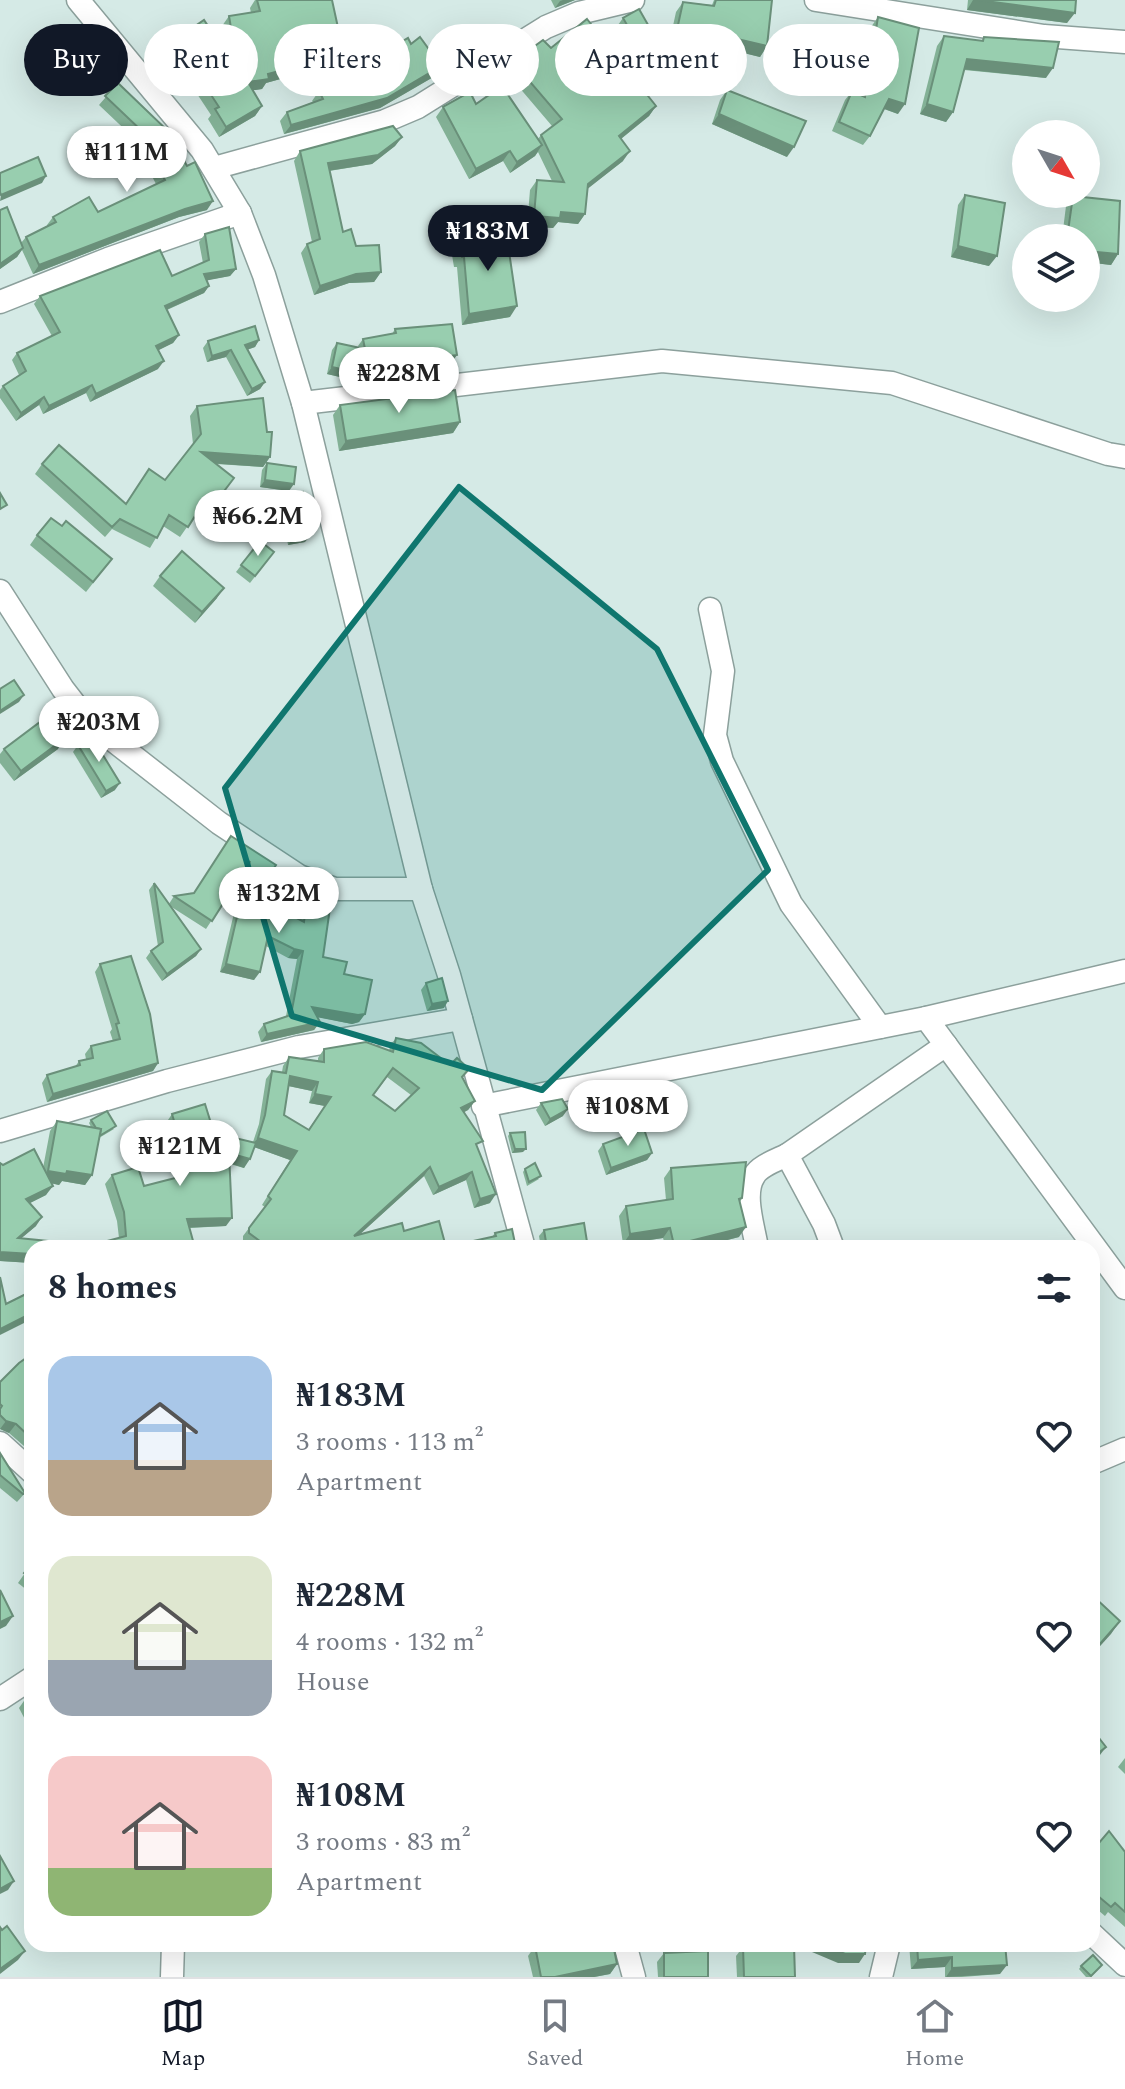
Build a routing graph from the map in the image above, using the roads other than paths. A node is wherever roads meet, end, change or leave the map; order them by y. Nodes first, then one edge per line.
1 (78, 0) edge
2 (633, 0) edge
3 (816, 0) edge
4 (1125, 42) edge
5 (214, 168) junction
6 (240, 213) junction
7 (0, 302) edge
8 (303, 403) junction
9 (1125, 457) edge
10 (0, 591) edge
11 (710, 609) dead end
12 (421, 889) junction
13 (1125, 971) edge
14 (926, 1018) junction
15 (461, 1019) junction
16 (880, 1027) junction
17 (946, 1045) junction
18 (483, 1106) junction
19 (0, 1131) edge
20 (787, 1155) junction
21 (522, 1240) edge
22 (756, 1240) edge
23 (830, 1240) edge
24 (1090, 1240) edge
25 (1100, 1254) edge
26 (1125, 1288) edge
27 (0, 1443) edge
28 (1125, 1449) edge
29 (1100, 1460) edge
30 (24, 1465) edge
31 (24, 1683) edge
32 (0, 1699) edge
33 (1100, 1942) edge
34 (173, 1952) edge
35 (627, 1952) edge
36 (887, 1952) edge
37 (1125, 1965) edge
38 (172, 1977) edge
39 (634, 1977) edge
40 (881, 1977) edge

1 - 5 street
2 - 5 street
3 - 4 street
5 - 6 street
6 - 7 street
6 - 8 street
8 - 9 street
8 - 12 street
10 - 12 street
11 - 16 street
12 - 15 street
13 - 14 street
14 - 16 street
14 - 17 street
15 - 18 street
15 - 19 street
16 - 18 street
17 - 20 street
17 - 24 street
18 - 21 street
20 - 22 street
20 - 23 street
25 - 26 street
27 - 30 street
28 - 29 street
31 - 32 street
33 - 37 street
34 - 38 street
35 - 39 street
36 - 40 street

